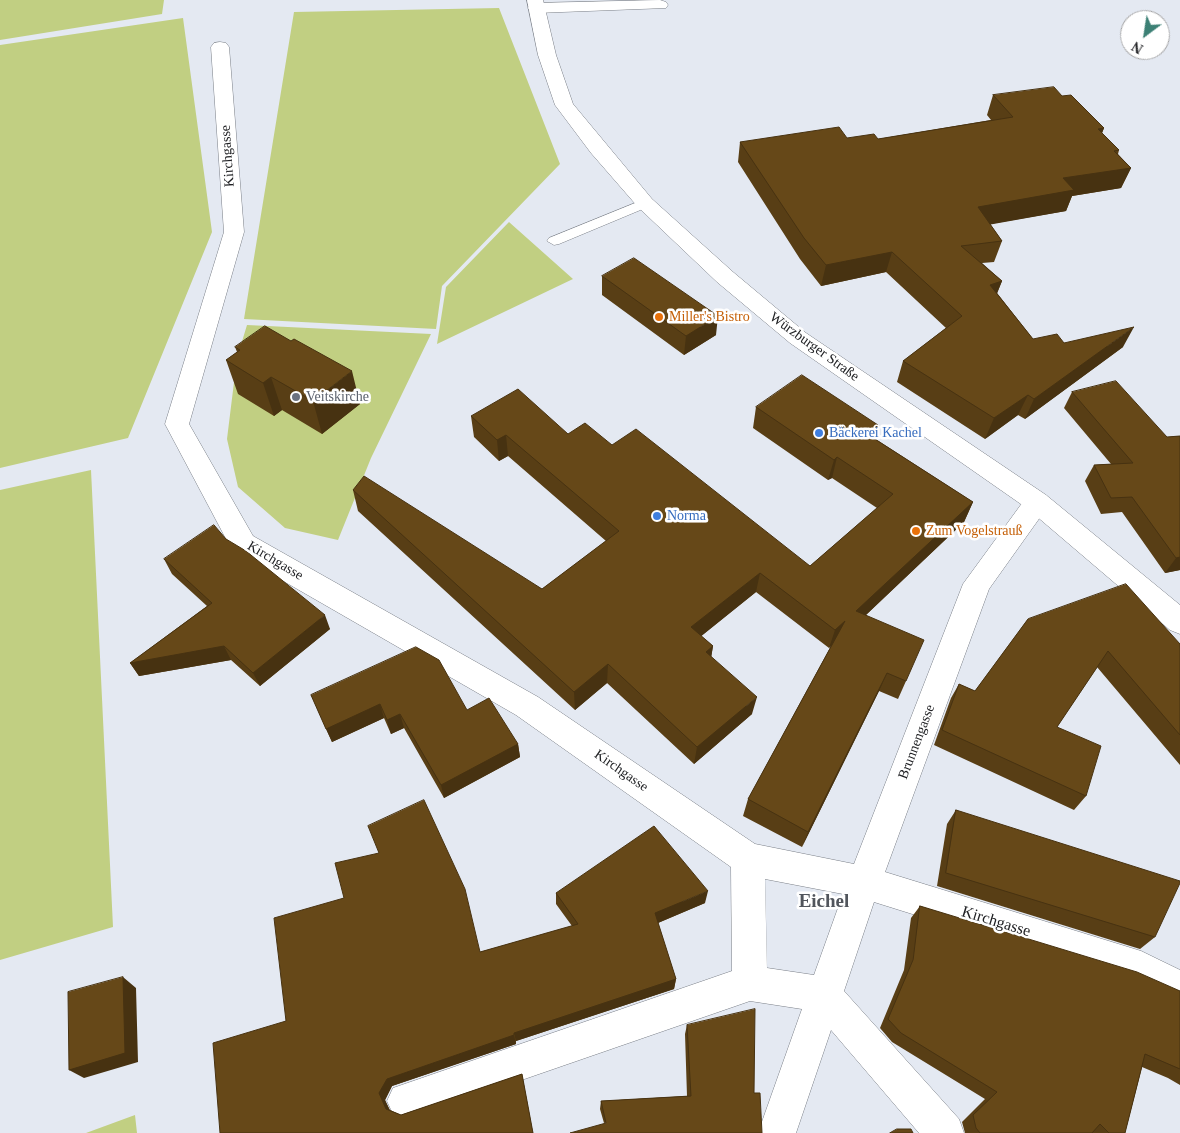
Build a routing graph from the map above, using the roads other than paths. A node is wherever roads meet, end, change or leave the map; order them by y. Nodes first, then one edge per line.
1 (536, 4) edge
2 (660, 5) dead end
3 (220, 47) dead end
4 (645, 203) junction
5 (554, 241) dead end
6 (1037, 502) junction
7 (1180, 622) edge
8 (748, 859) junction
9 (864, 882) junction
10 (750, 983) junction
11 (1180, 989) edge
12 (824, 996) junction
13 (406, 1101) dead end
14 (777, 1133) edge
15 (945, 1133) edge

1 - 2 street
1 - 4 street, Würzburger Straße
3 - 8 street, Kirchgasse
4 - 5 lane
4 - 6 street, Würzburger Straße
6 - 7 street, Würzburger Straße
6 - 9 street, Brunnengasse
8 - 9 street, Kirchgasse
8 - 10 street
9 - 11 street, Kirchgasse
9 - 12 street, Brunnengasse
10 - 12 street
10 - 13 street
12 - 14 street, Brunnengasse
12 - 15 street

